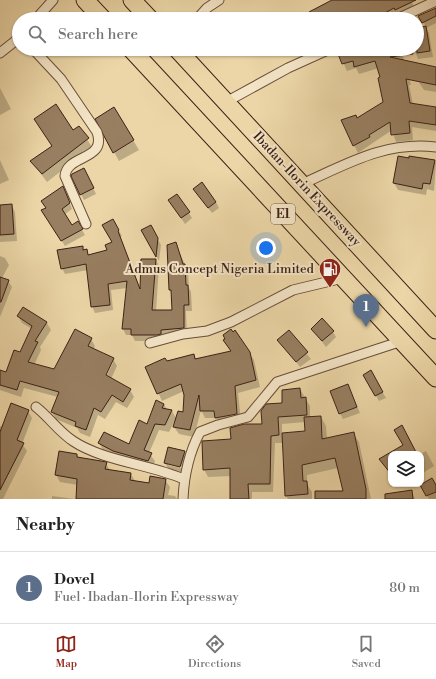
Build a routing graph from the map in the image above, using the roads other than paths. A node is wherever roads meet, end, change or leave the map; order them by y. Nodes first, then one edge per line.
1 (53, 0) edge
2 (85, 0) edge
3 (132, 0) edge
4 (219, 0) edge
5 (436, 0) edge
6 (42, 12) edge
7 (96, 12) edge
8 (143, 12) edge
9 (203, 12) edge
10 (411, 12) edge
11 (12, 44) edge
12 (0, 53) edge
13 (40, 56) edge
14 (137, 56) edge
15 (183, 56) edge
16 (315, 56) edge
17 (226, 102) junction
18 (436, 146) edge
19 (302, 184) junction
20 (86, 224) dead end
21 (343, 278) junction
22 (436, 330) edge
23 (402, 341) junction
24 (150, 343) dead end
25 (436, 378) edge
26 (36, 407) dead end
27 (184, 480) junction
28 (183, 499) edge

1 - 6 street
2 - 7 highway
3 - 8 highway
4 - 9 street
5 - 10 street
11 - 12 street
13 - 20 street
14 - 21 highway, E1
15 - 17 highway, Ibadan-Ilorin Expressway / E1
16 - 17 street
17 - 19 highway, Ibadan-Ilorin Expressway / E1
18 - 19 street
19 - 22 highway, Ibadan-Ilorin Expressway / E1
21 - 23 highway, E1
21 - 24 street
23 - 25 highway, E1
23 - 27 street
26 - 27 street
27 - 28 street

